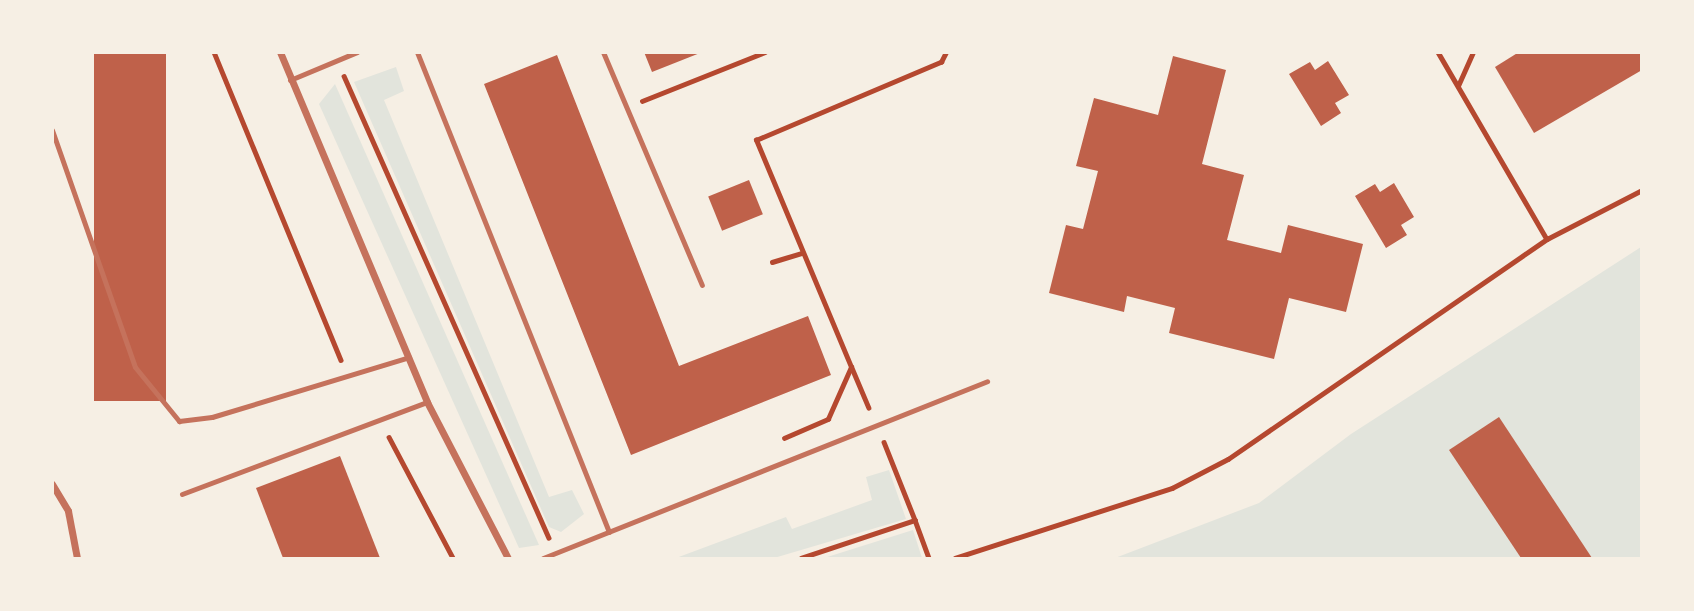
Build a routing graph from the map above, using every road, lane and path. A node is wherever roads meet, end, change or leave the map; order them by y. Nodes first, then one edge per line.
1 (214, 52) edge
2 (280, 52) edge
3 (357, 52) edge
4 (417, 52) edge
5 (603, 52) edge
6 (765, 52) edge
7 (946, 52) edge
8 (1438, 52) edge
9 (1473, 52) edge
10 (337, 61) junction
11 (290, 80) junction
12 (1458, 87) junction
13 (626, 107) junction
14 (52, 130) edge
15 (1642, 190) edge
16 (1547, 239) junction
17 (802, 253) junction
18 (772, 262) dead end
19 (702, 285) dead end
20 (409, 357) junction
21 (348, 376) junction
22 (987, 381) dead end
23 (427, 402) junction
24 (382, 423) junction
25 (390, 437) junction
26 (377, 441) dead end
27 (778, 441) dead end
28 (52, 484) edge
29 (182, 494) dead end
30 (609, 532) junction
31 (561, 535) dead end
32 (550, 539) junction
33 (556, 554) junction
34 (77, 558) edge
35 (453, 558) edge
36 (508, 558) edge
37 (544, 558) edge
38 (801, 558) edge
39 (929, 558) edge
40 (955, 558) edge

1 - 21 path
2 - 11 street
3 - 10 lane
4 - 30 lane
5 - 13 lane
6 - 13 path
7 - 17 path
8 - 12 path
9 - 12 path
10 - 11 lane
10 - 32 path
11 - 20 street
12 - 16 path
13 - 19 lane
14 - 21 lane
15 - 16 path
16 - 40 path
17 - 18 path
17 - 27 path
20 - 21 lane
20 - 23 street
22 - 30 lane
23 - 24 lane
23 - 36 street
24 - 25 path
24 - 29 lane
25 - 26 path
25 - 35 path
28 - 34 street
30 - 33 lane
31 - 32 path
32 - 33 path
33 - 37 lane
38 - 39 path

